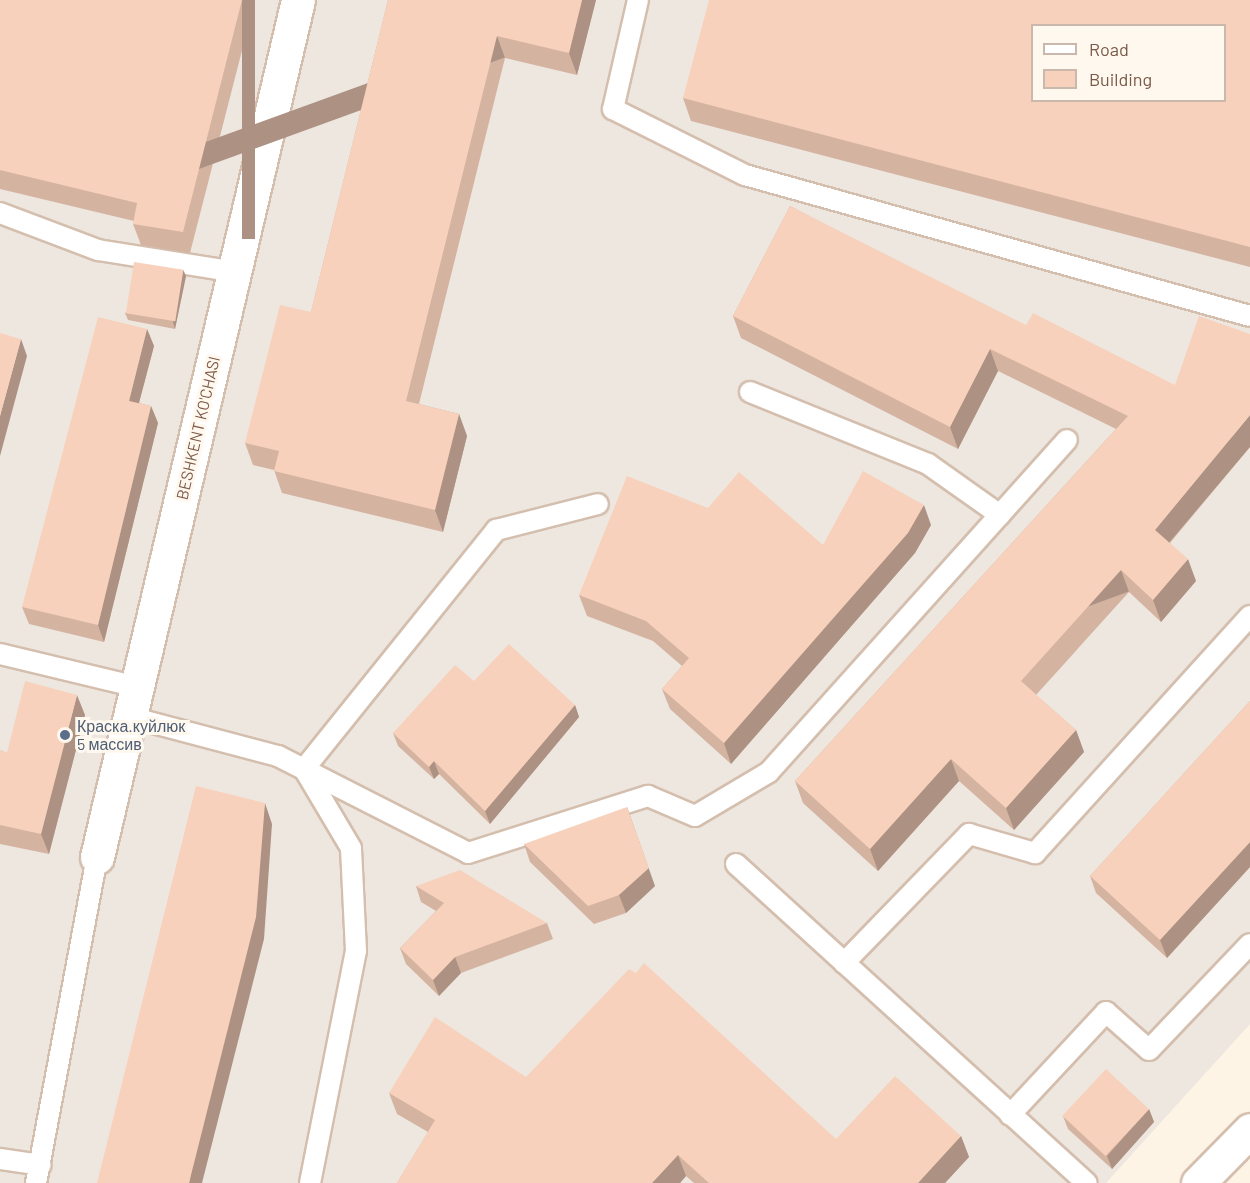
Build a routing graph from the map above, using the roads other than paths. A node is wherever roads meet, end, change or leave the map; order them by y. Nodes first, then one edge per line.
1 (298, 0) edge
2 (638, 0) edge
3 (0, 213) edge
4 (235, 272) junction
5 (1250, 316) edge
6 (750, 392) dead end
7 (1067, 440) dead end
8 (598, 504) dead end
9 (1000, 515) junction
10 (1250, 616) edge
11 (0, 654) edge
12 (133, 702) junction
13 (304, 769) junction
14 (97, 856) joint
15 (736, 864) dead end
16 (1250, 944) edge
17 (844, 963) junction
18 (1010, 1115) junction
19 (1250, 1130) edge
20 (0, 1159) edge
21 (39, 1174) edge
22 (310, 1183) edge
23 (1087, 1183) edge
24 (1198, 1183) edge

1 - 4 street, BESHKENT KO'CHASI
2 - 5 lane
3 - 4 lane
4 - 12 street, BESHKENT KO'CHASI
6 - 9 lane
7 - 9 lane
8 - 13 lane
9 - 13 lane
10 - 17 lane
11 - 12 lane
12 - 13 lane
12 - 14 street, BESHKENT KO'CHASI
13 - 22 lane
14 - 21 lane
15 - 17 lane
16 - 18 lane
17 - 18 lane
18 - 23 lane
19 - 24 street
20 - 21 lane

